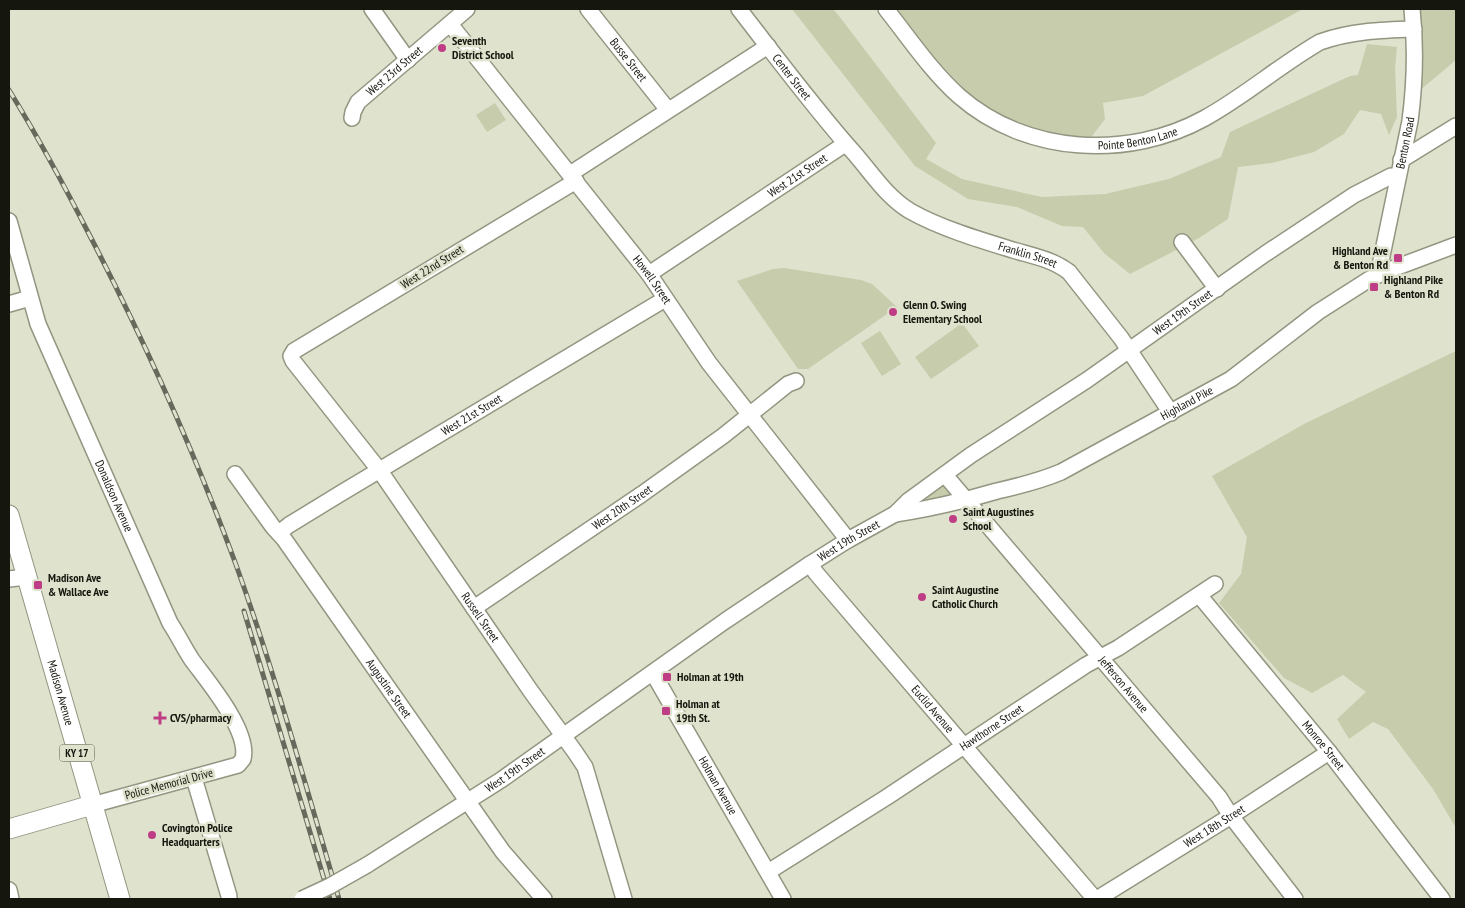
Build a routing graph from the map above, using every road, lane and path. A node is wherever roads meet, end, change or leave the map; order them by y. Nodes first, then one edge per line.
1 (372, 9) edge
2 (467, 9) edge
3 (588, 9) edge
4 (739, 9) edge
5 (886, 9) edge
6 (1412, 9) edge
7 (450, 24) junction
8 (1414, 28) junction
9 (768, 46) junction
10 (408, 60) junction
11 (668, 110) junction
12 (352, 118) dead end
13 (1456, 126) edge
14 (846, 144) junction
15 (1401, 160) junction
16 (1391, 176) dead end
17 (573, 178) junction
18 (9, 221) edge
19 (1182, 242) dead end
20 (1456, 245) edge
21 (649, 274) junction
22 (1378, 275) junction
23 (1217, 288) junction
24 (30, 298) junction
25 (665, 299) junction
26 (9, 304) edge
27 (1129, 350) junction
28 (291, 356) joint
29 (796, 381) dead end
30 (1171, 413) junction
31 (750, 415) junction
32 (380, 471) junction
33 (235, 474) dead end
34 (945, 475) junction
35 (966, 500) junction
36 (895, 514) junction
37 (9, 515) edge
38 (279, 533) junction
39 (848, 540) junction
40 (810, 564) junction
41 (17, 578) edge
42 (1215, 584) dead end
43 (1199, 595) junction
44 (474, 608) junction
45 (1101, 657) junction
46 (653, 672) junction
47 (563, 736) junction
48 (963, 746) junction
49 (1329, 752) junction
50 (243, 759) joint
51 (194, 778) junction
52 (466, 801) junction
53 (92, 805) junction
54 (1231, 816) junction
55 (9, 829) edge
56 (768, 872) junction
57 (9, 890) edge
58 (229, 896) dead end
59 (11, 899) edge
60 (120, 899) edge
61 (302, 899) edge
62 (544, 899) edge
63 (624, 899) edge
64 (783, 899) edge
65 (1096, 899) edge
66 (1295, 899) edge
67 (1442, 899) edge

1 - 10 street
2 - 7 street, West 23rd Street
3 - 11 street, Busse Street
4 - 9 street, Center Street
5 - 8 street, Pointe Benton Lane
6 - 8 street, Benton Road
7 - 10 street, West 23rd Street
7 - 17 street, Howell Street
8 - 15 street, Benton Road
9 - 11 street, West 22nd Street
9 - 14 street, Center Street
10 - 12 street, West 23rd Street
11 - 17 street, West 22nd Street
13 - 15 street
14 - 21 street, West 21st Street
14 - 27 street, Franklin Street
15 - 22 street, Benton Road
16 - 23 street, West 19th Street
17 - 21 street, Howell Street
17 - 28 street, West 22nd Street
18 - 24 street, Donaldson Avenue
19 - 23 street
20 - 22 street, Highland Pike
21 - 25 street, Howell Street
22 - 30 street, Highland Pike
23 - 27 street, West 19th Street
24 - 26 street
24 - 50 street, Donaldson Avenue
25 - 31 street, Howell Street
25 - 32 street, West 21st Street
27 - 30 street, Franklin Street
27 - 34 street, West 19th Street
28 - 32 street, Russell Street
29 - 31 street, West 20th Street
30 - 35 street, Highland Pike
31 - 39 street, Howell Street
31 - 44 street, West 20th Street
32 - 38 street, West 21st Street
32 - 44 street, Russell Street
33 - 38 street, Augustine Street
34 - 35 street, Jefferson Avenue
34 - 36 street, West 19th Street
35 - 36 street, Highland Pike
35 - 45 street, Jefferson Avenue
36 - 39 street, West 19th Street
37 - 41 main road, Madison Avenue / KY 17
38 - 52 street, Augustine Street
39 - 40 street, West 19th Street
40 - 46 street, West 19th Street
40 - 48 street, Euclid Avenue
41 - 53 main road, Madison Avenue / KY 17
42 - 43 street, Hawthorne Street
43 - 45 street, Hawthorne Street
43 - 49 street, Monroe Street
44 - 47 street, Russell Street
45 - 48 street, Hawthorne Street
45 - 54 street, Jefferson Avenue
46 - 47 street, West 19th Street
46 - 56 street, Holman Avenue
47 - 52 street, West 19th Street
47 - 63 street, Russell Street
48 - 56 street, Hawthorne Street
48 - 65 street, Euclid Avenue
49 - 54 street, West 18th Street
49 - 67 street, Monroe Street
50 - 51 street, Police Memorial Drive
51 - 53 street, Police Memorial Drive
51 - 58 street
52 - 61 street, West 19th Street, bridge
52 - 62 street, Augustine Street
53 - 55 main road
53 - 60 main road, Madison Avenue / KY 17
54 - 65 street, West 18th Street
54 - 66 street, Jefferson Avenue
56 - 64 street, Holman Avenue
57 - 59 street

